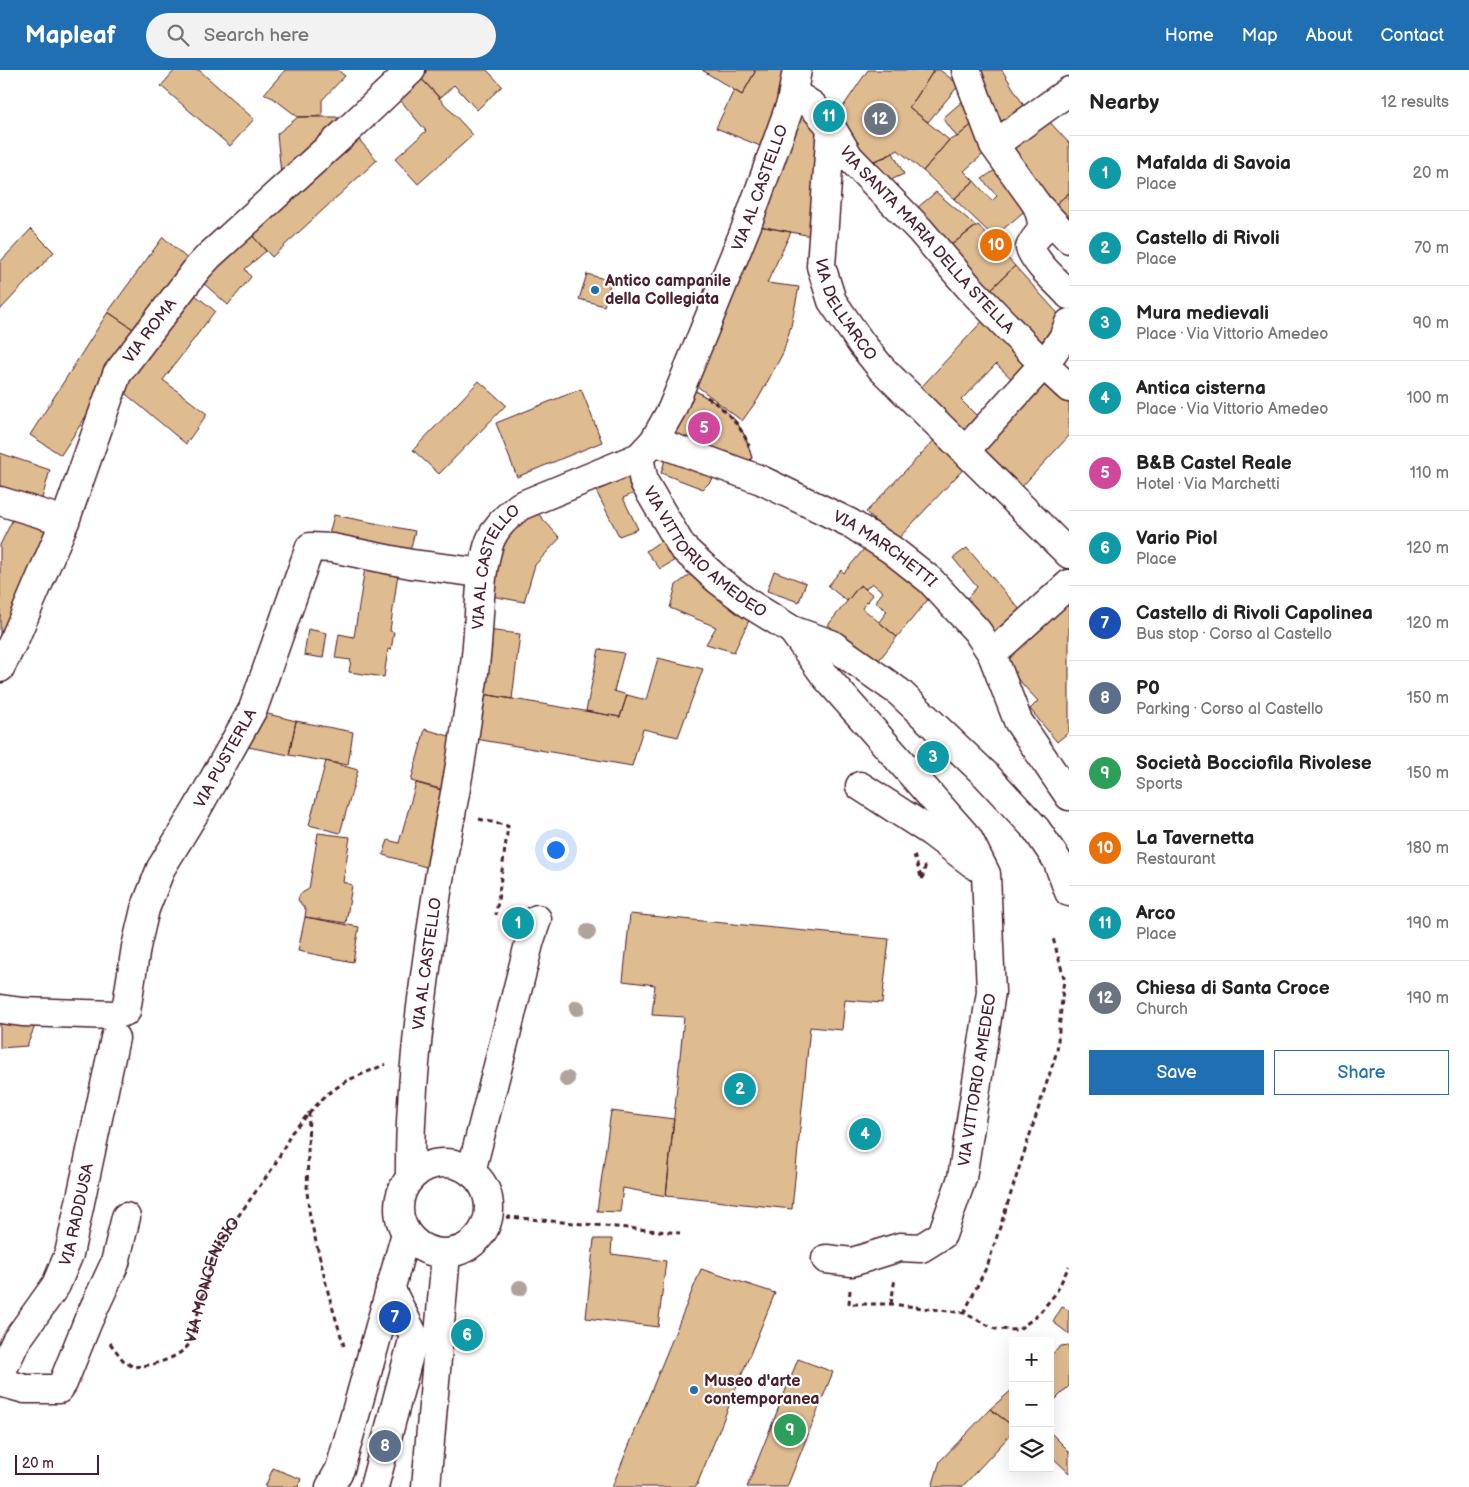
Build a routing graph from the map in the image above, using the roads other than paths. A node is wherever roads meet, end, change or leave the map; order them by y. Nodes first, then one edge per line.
1 (411, 70) edge
2 (966, 70) edge
3 (795, 82) edge
4 (1069, 91) edge
5 (831, 127) junction
6 (994, 145) junction
7 (1036, 203) junction
8 (1069, 239) edge
9 (1069, 295) edge
10 (1069, 323) edge
11 (1043, 364) junction
12 (1069, 388) edge
13 (647, 449) junction
14 (965, 451) junction
15 (0, 501) edge
16 (65, 521) junction
17 (1069, 554) edge
18 (482, 573) junction
19 (1069, 584) edge
20 (792, 630) junction
21 (992, 654) junction
22 (0, 668) edge
23 (860, 786) dead end
24 (1069, 796) edge
25 (986, 874) junction
26 (1069, 892) edge
27 (537, 919) dead end
28 (0, 1009) edge
29 (115, 1038) dead end
30 (471, 1172) junction
31 (410, 1178) junction
32 (126, 1217) dead end
33 (406, 1234) junction
34 (446, 1254) junction
35 (839, 1261) road end
36 (390, 1288) junction
37 (0, 1375) edge
38 (0, 1382) edge
39 (330, 1487) edge
40 (374, 1487) edge
41 (426, 1487) edge

1 - 16 street, VIA ROMA
2 - 6 street
3 - 5 street, VIA SANTA MARIA DELLA STELLA
3 - 13 street, VIA AL CASTELLO
4 - 6 street
5 - 11 street, VIA SANTA MARIA DELLA STELLA
5 - 14 street, VIA DELL'ARCO
6 - 7 street
7 - 8 street
7 - 9 street
10 - 11 street
11 - 12 street, VIA SANTA MARIA DELLA STELLA
11 - 14 street
13 - 18 street, VIA AL CASTELLO
13 - 20 street, VIA VITTORIO AMEDEO
13 - 21 street, VIA MARCHETTI
14 - 17 street, VIA DELL'ARCO
15 - 16 street
16 - 22 street, VIA ROMA
18 - 28 street, VIA PUSTERLA
18 - 31 street, VIA AL CASTELLO
19 - 21 street
20 - 25 street, VIA VITTORIO AMEDEO
20 - 26 street, VIA VITTORIO AMEDEO
21 - 24 street, VIA MARCHETTI
23 - 25 street
25 - 35 street, VIA VITTORIO AMEDEO
27 - 30 street
29 - 37 street, VIA RADDUSA
30 - 31 street
30 - 34 street
31 - 33 street
32 - 38 street
33 - 34 street
33 - 36 street
34 - 41 street
36 - 39 street
36 - 40 street

